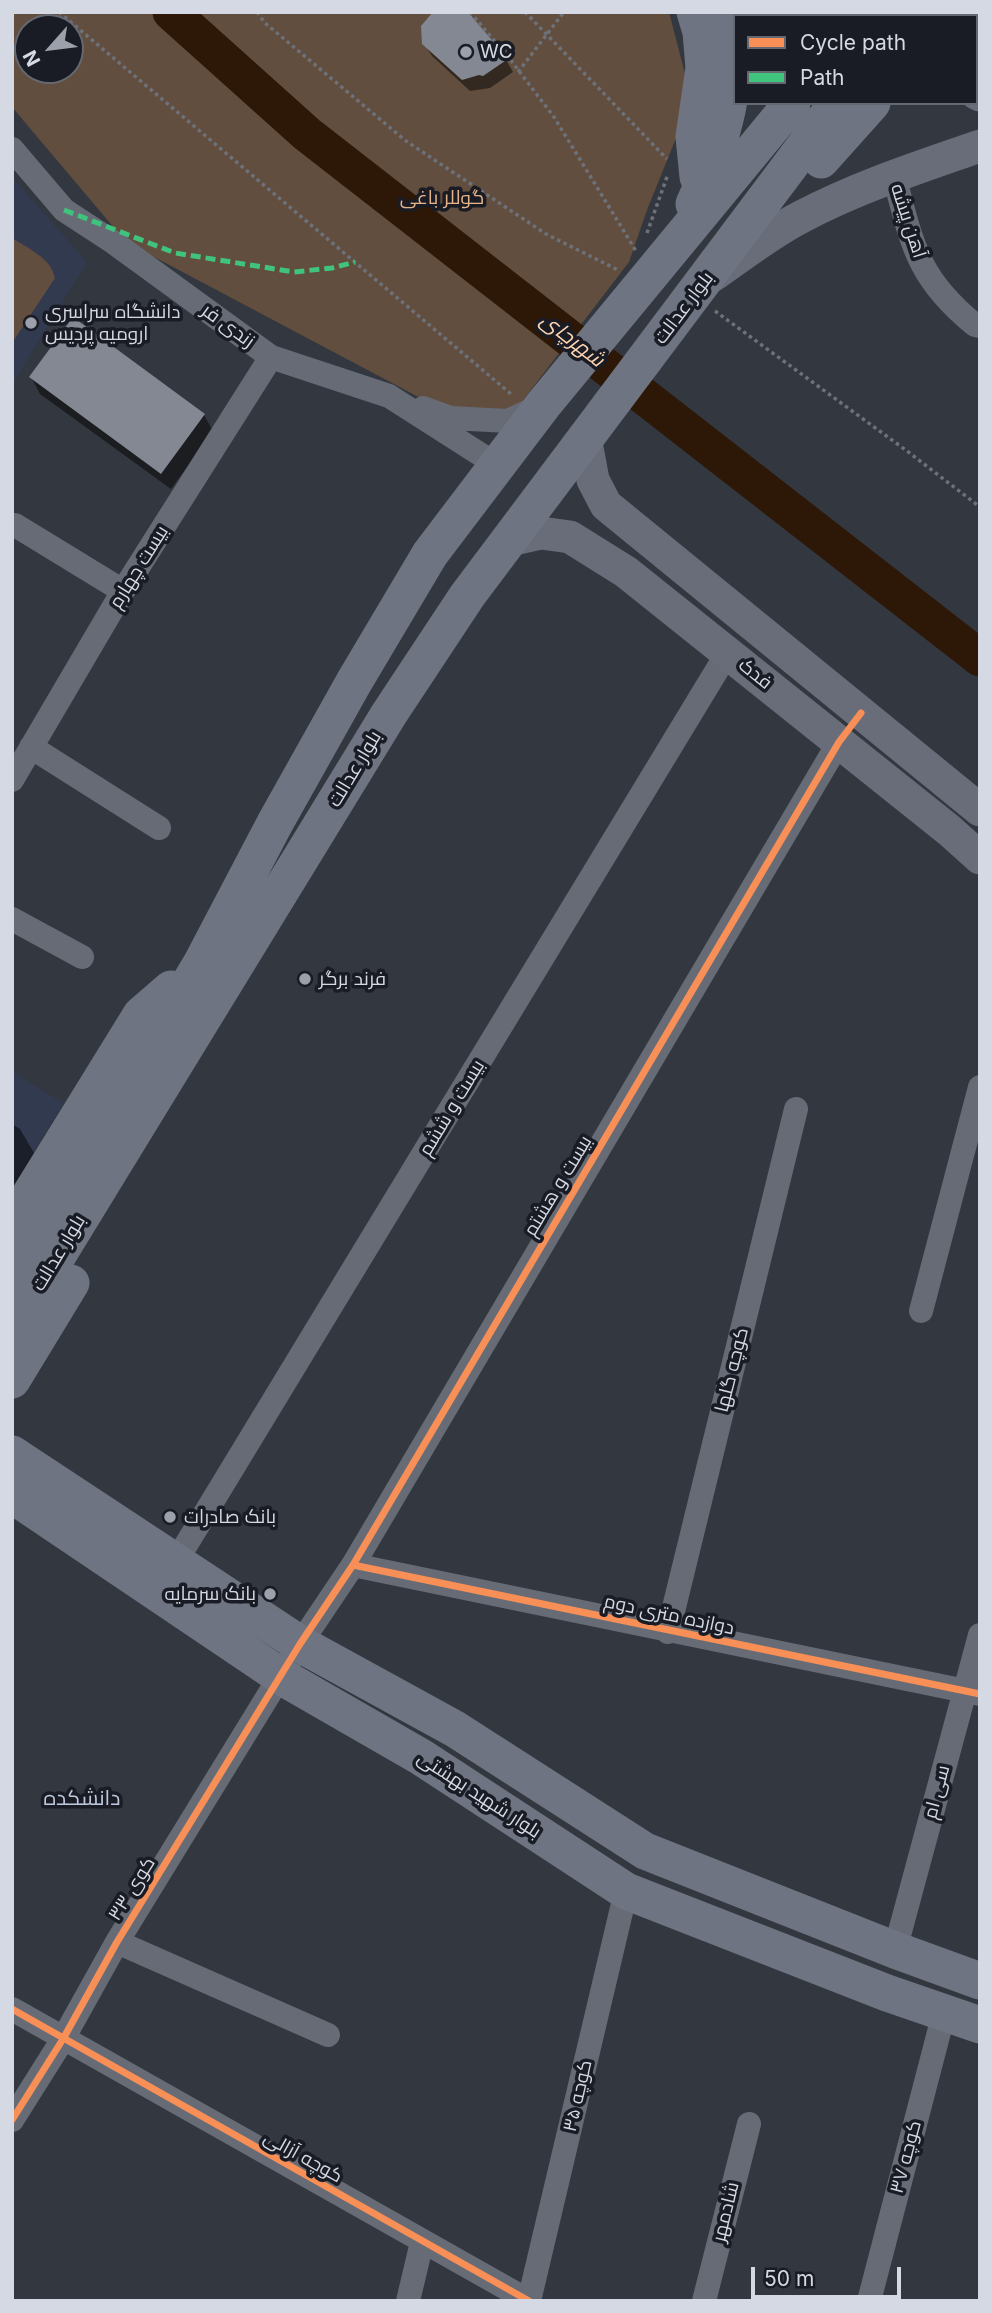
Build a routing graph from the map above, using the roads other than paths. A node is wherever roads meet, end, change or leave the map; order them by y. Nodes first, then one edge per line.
1 (695, 12) edge
2 (728, 12) edge
3 (764, 105) edge
4 (790, 105) edge
5 (853, 110) edge
6 (980, 146) edge
7 (12, 149) edge
8 (894, 175) junction
9 (701, 201) junction
10 (699, 288) junction
11 (980, 326) edge
12 (271, 357) junction
13 (389, 396) junction
14 (543, 405) junction
15 (585, 437) junction
16 (497, 465) junction
17 (15, 525) dead end
18 (510, 540) junction
19 (122, 591) junction
20 (728, 652) junction
21 (861, 713) junction
22 (839, 742) junction
23 (20, 760) edge
24 (980, 810) edge
25 (159, 828) dead end
26 (980, 858) edge
27 (12, 919) edge
28 (242, 954) junction
29 (82, 957) dead end
30 (201, 964) junction
31 (980, 1087) edge
32 (796, 1108) dead end
33 (12, 1224) edge
34 (12, 1279) edge
35 (921, 1311) dead end
36 (12, 1330) edge
37 (12, 1381) edge
38 (20, 1481) edge
39 (175, 1563) junction
40 (353, 1565) junction
41 (668, 1632) junction
42 (980, 1634) edge
43 (300, 1644) junction
44 (282, 1676) junction
45 (972, 1693) edge
46 (626, 1891) junction
47 (117, 1942) junction
48 (895, 1950) junction
49 (980, 1981) edge
50 (887, 1993) junction
51 (12, 2009) edge
52 (944, 2013) junction
53 (980, 2025) edge
54 (328, 2035) dead end
55 (63, 2039) junction
56 (12, 2120) edge
57 (749, 2124) dead end
58 (422, 2242) junction
59 (408, 2301) edge
60 (529, 2301) edge
61 (704, 2301) edge
62 (869, 2301) edge

1 - 9 main road
2 - 9 main road
3 - 9 main road
4 - 9 main road
5 - 10 main road, بلوار عدالت
6 - 8 street
7 - 12 street, زندی فر
8 - 10 street
8 - 11 street, آهن پیشه
9 - 14 main road, بلوار عدالت
10 - 15 main road, بلوار عدالت
12 - 13 street, زندی فر
12 - 19 street, بیست چهارم
13 - 14 street
13 - 16 street, زندی فر
14 - 16 main road, بلوار عدالت
15 - 18 main road, بلوار عدالت
15 - 21 street, فدک
16 - 30 main road, بلوار عدالت
17 - 19 street
18 - 20 street, فدک
18 - 28 main road, بلوار عدالت
19 - 23 street, بیست چهارم
20 - 22 street, فدک
20 - 39 street, بیست و ششم
21 - 22 street
21 - 24 street, فدک
22 - 26 street, فدک
22 - 40 street, بیست و هشتم
23 - 25 street
27 - 29 street
28 - 36 main road, بلوار عدالت
28 - 37 main road
30 - 33 main road
30 - 34 main road, بلوار عدالت
31 - 35 street
32 - 41 street, کوچه گلها
38 - 39 main road, بلوار شهید بهشتی
38 - 44 main road, بلوار شهید بهشتی
39 - 43 main road, بلوار شهید بهشتی
40 - 41 street, دوازده متری دوم
40 - 43 street, بیست و هشتم
41 - 45 street, دوازده متری دوم
42 - 45 street, سی ام
43 - 44 street, کوی ۳۳
43 - 48 main road, بلوار شهید بهشتی
44 - 46 main road, بلوار شهید بهشتی
44 - 47 street, کوی ۳۳
45 - 48 street, سی ام
46 - 50 main road, بلوار شهید بهشتی
46 - 60 street, کوچه ۳۵
47 - 54 street
47 - 55 street, کوی ۳۳
48 - 49 main road, بلوار شهید بهشتی
48 - 50 main road
50 - 52 main road, بلوار شهید بهشتی
51 - 55 street, کوچه آزالی
52 - 53 main road, بلوار شهید بهشتی
52 - 62 street, کوچه ۳۷
55 - 56 street, کوی ۳۳
55 - 58 street, کوچه آزالی
57 - 61 street, شادمهر
58 - 59 street
58 - 60 street, کوچه آزالی

